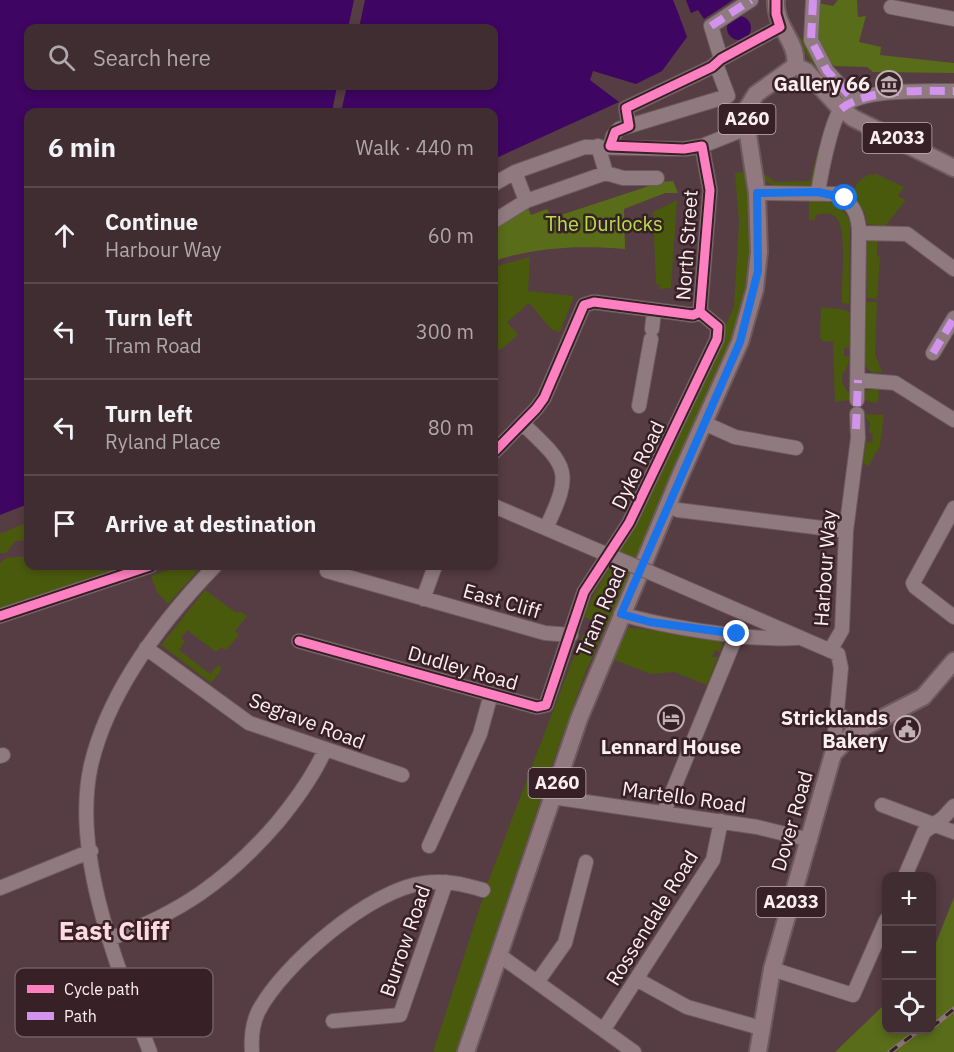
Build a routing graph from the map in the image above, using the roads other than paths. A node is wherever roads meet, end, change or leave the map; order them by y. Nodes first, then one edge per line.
1 (751, 0) edge
2 (776, 0) edge
3 (813, 0) edge
4 (891, 7) dead end
5 (954, 19) edge
6 (780, 27) junction
7 (718, 65) junction
8 (795, 66) junction
9 (954, 91) edge
10 (847, 104) junction
11 (628, 126) junction
12 (747, 128) junction
13 (604, 146) junction
14 (702, 146) junction
15 (954, 168) edge
16 (515, 172) junction
17 (606, 173) junction
18 (657, 178) dead end
19 (498, 182) edge
20 (818, 192) junction
21 (757, 193) junction
22 (526, 201) junction
23 (498, 218) edge
24 (860, 233) junction
25 (954, 269) edge
26 (654, 311) junction
27 (700, 312) junction
28 (954, 318) edge
29 (933, 353) dead end
30 (858, 380) junction
31 (636, 399) dead end
32 (954, 419) edge
33 (522, 423) junction
34 (704, 423) junction
35 (498, 448) edge
36 (796, 448) dead end
37 (667, 506) junction
38 (498, 508) edge
39 (954, 508) edge
40 (546, 528) junction
41 (846, 531) junction
42 (138, 570) edge
43 (211, 570) edge
44 (434, 570) edge
45 (327, 571) dead end
46 (423, 599) junction
47 (621, 614) junction
48 (0, 616) edge
49 (954, 617) edge
50 (758, 618) junction
51 (737, 634) junction
52 (570, 635) junction
53 (751, 636) junction
54 (801, 637) junction
55 (298, 641) dead end
56 (146, 648) junction
57 (831, 649) junction
58 (954, 661) edge
59 (491, 694) junction
60 (837, 712) junction
61 (869, 723) junction
62 (325, 750) junction
63 (832, 754) junction
64 (402, 775) dead end
65 (552, 798) junction
66 (882, 805) dead end
67 (954, 806) edge
68 (664, 812) junction
69 (721, 821) junction
70 (932, 824) junction
71 (954, 832) edge
72 (810, 840) junction
73 (429, 846) dead end
74 (91, 851) junction
75 (586, 862) dead end
76 (907, 872) edge
77 (446, 882) junction
78 (0, 888) edge
79 (483, 890) dead end
80 (883, 926) edge
81 (109, 939) junction
82 (500, 955) junction
83 (120, 968) edge
84 (772, 969) junction
85 (638, 980) junction
86 (538, 981) junction
87 (333, 1021) dead end
88 (761, 1028) junction
89 (604, 1029) junction
90 (145, 1037) edge
91 (624, 1049) edge
92 (150, 1052) edge
93 (252, 1052) edge
94 (466, 1052) edge
95 (758, 1052) edge

1 - 7 street
2 - 6 main road
3 - 10 street
4 - 5 street
6 - 7 street
6 - 8 main road
7 - 11 street
7 - 11 street
8 - 10 main road, A2033
8 - 12 main road, Tram Road / A260
9 - 10 street
10 - 15 main road, A2033
10 - 20 street
11 - 13 street
12 - 14 street
12 - 21 main road, Tram Road / A260
13 - 14 street
13 - 16 street
13 - 17 street
14 - 27 street, North Street
16 - 19 street
16 - 22 street
17 - 18 street
17 - 22 street
20 - 21 street, Harbour Way
20 - 24 street, Harbour Way
21 - 34 main road, Tram Road / A260
22 - 23 street
24 - 25 street
24 - 30 street, Harbour Way
26 - 27 street
26 - 31 street
26 - 33 street
27 - 52 street, Dyke Road
28 - 29 street
30 - 32 street
30 - 41 street, Harbour Way
33 - 35 street
33 - 40 street
34 - 36 street
34 - 37 main road, Tram Road / A260
37 - 41 street
37 - 47 main road, Tram Road / A260
38 - 40 street
39 - 49 street
40 - 50 street, bridge
41 - 57 street, Harbour Way
42 - 48 street
43 - 56 street
44 - 46 street
45 - 46 street, East Cliff
46 - 52 street, East Cliff
47 - 51 street
47 - 65 main road, Tram Road / A260
50 - 53 street
50 - 54 street
51 - 53 street
51 - 68 street
52 - 59 street, Dudley Road
53 - 54 street
54 - 57 street
55 - 59 street, Dudley Road
56 - 62 street, Segrave Road
56 - 74 street
57 - 60 street, Harbour Way
58 - 61 main road, Dover Road
59 - 73 street
60 - 61 street
60 - 63 street, Harbour Way
61 - 63 main road, Dover Road
62 - 64 street, Segrave Road
62 - 81 street
63 - 72 main road, Dover Road / A2033
65 - 68 street, Martello Road
65 - 82 main road, Tram Road / A260
66 - 70 street
67 - 70 street
68 - 69 street, Martello Road
69 - 72 street, Martello Road
69 - 85 street, Rossendale Road
70 - 71 street
70 - 76 street
72 - 84 main road, Dover Road / A2033
74 - 78 street
74 - 81 street
75 - 86 street
77 - 79 street
77 - 87 street, Burrow Road
77 - 93 street
80 - 84 street
81 - 83 street
82 - 86 street
82 - 94 main road, Tram Road / A260
84 - 88 main road, Dover Road / A2033
85 - 88 street
85 - 89 street, Rossendale Road
86 - 89 street
88 - 95 main road, Dover Road / A2033
89 - 91 street
90 - 92 street

